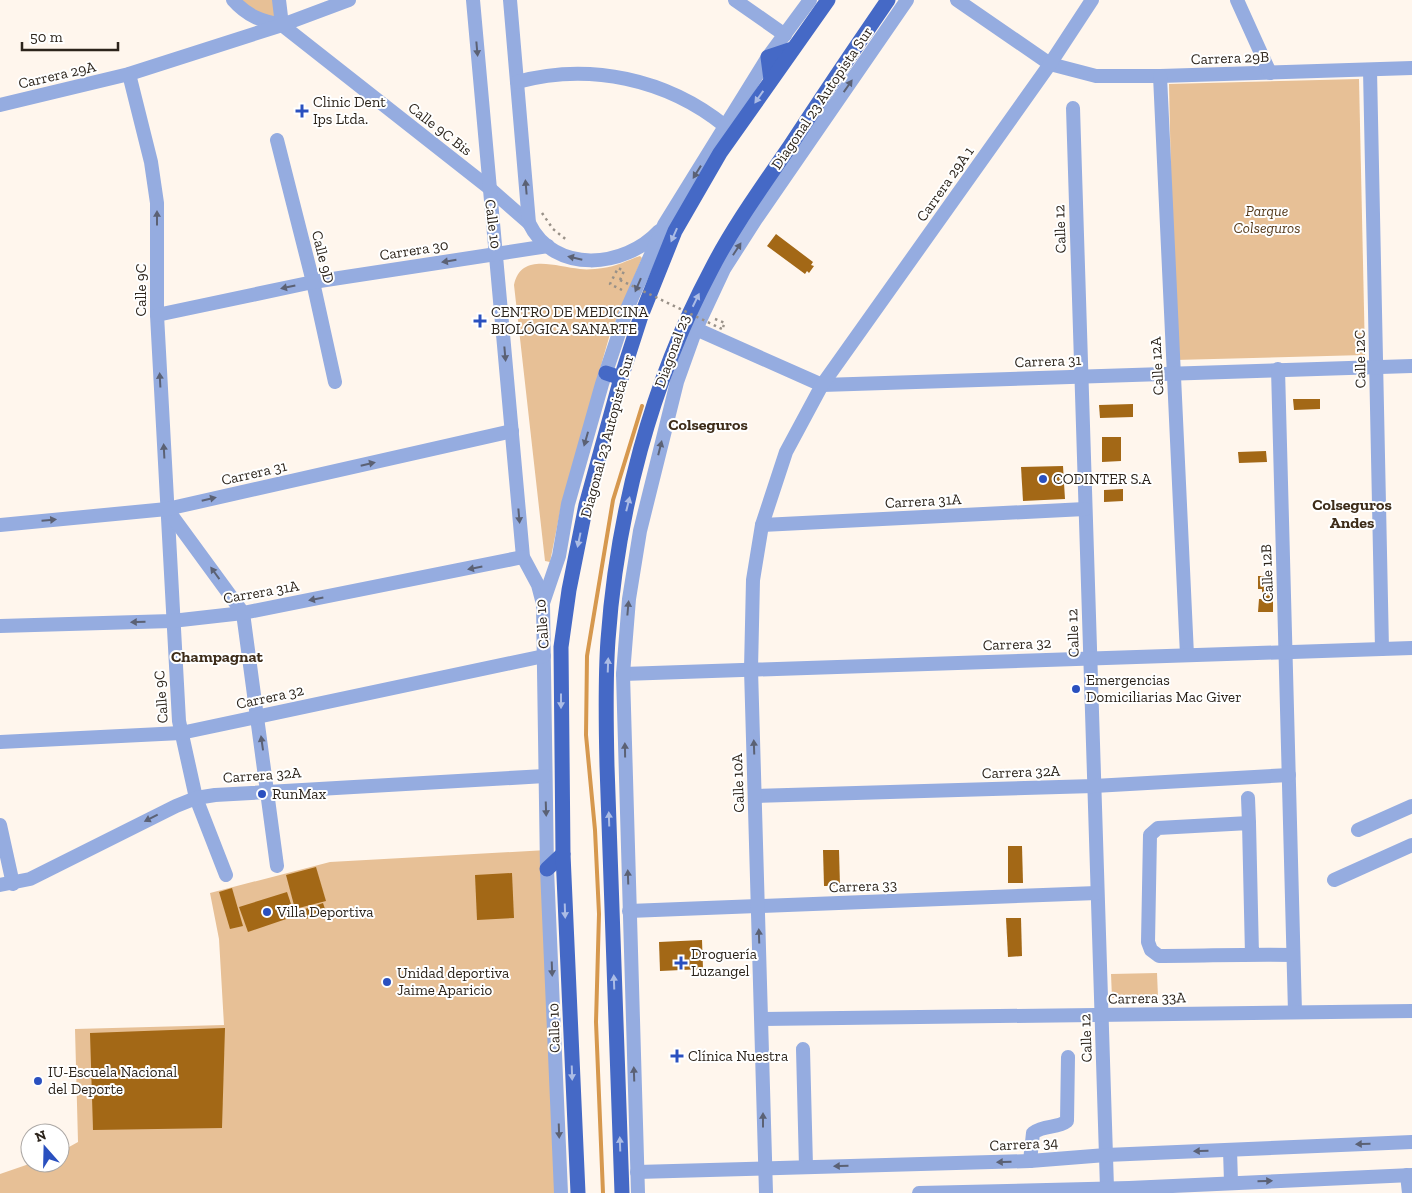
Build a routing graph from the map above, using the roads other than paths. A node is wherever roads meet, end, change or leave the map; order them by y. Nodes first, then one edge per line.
1 (233, 0) edge
2 (279, 0) edge
3 (349, 0) edge
4 (473, 0) edge
5 (510, 0) edge
6 (735, 0) edge
7 (810, 0) edge
8 (828, 0) edge
9 (888, 0) edge
10 (907, 0) edge
11 (957, 0) edge
12 (1092, 0) edge
13 (1237, 0) edge
14 (282, 25) junction
15 (785, 35) junction
16 (792, 49) junction
17 (768, 57) junction
18 (1050, 64) junction
19 (1412, 68) edge
20 (1370, 70) junction
21 (1270, 73) junction
22 (129, 74) junction
23 (1160, 76) junction
24 (771, 80) junction
25 (517, 82) junction
26 (0, 105) edge
27 (1073, 108) dead end
28 (725, 126) junction
29 (277, 140) dead end
30 (488, 187) junction
31 (529, 223) junction
32 (664, 225) junction
33 (548, 246) junction
34 (497, 253) junction
35 (313, 282) junction
36 (156, 315) junction
37 (696, 329) junction
38 (1412, 366) edge
39 (1376, 367) junction
40 (1278, 369) junction
41 (606, 374) junction
42 (1174, 374) junction
43 (1081, 376) junction
44 (621, 378) junction
45 (335, 382) dead end
46 (822, 385) junction
47 (512, 431) junction
48 (166, 509) junction
49 (1085, 509) junction
50 (0, 525) edge
51 (762, 525) junction
52 (523, 557) junction
53 (542, 604) junction
54 (243, 613) junction
55 (172, 622) junction
56 (0, 626) edge
57 (1412, 648) edge
58 (1382, 649) junction
59 (1285, 652) junction
60 (1186, 655) junction
61 (544, 656) junction
62 (1090, 658) junction
63 (752, 669) junction
64 (623, 674) junction
65 (258, 716) junction
66 (181, 732) junction
67 (0, 742) edge
68 (561, 774) joint
69 (1288, 775) junction
70 (545, 776) junction
71 (1094, 786) junction
72 (268, 791) junction
73 (755, 796) junction
74 (196, 798) junction
75 (1248, 798) dead end
76 (1412, 806) edge
77 (1249, 823) junction
78 (0, 824) edge
79 (1358, 830) dead end
80 (1412, 845) edge
81 (563, 854) junction
82 (277, 866) dead end
83 (547, 871) junction
84 (226, 875) dead end
85 (1334, 880) dead end
86 (6, 884) edge
87 (564, 886) junction
88 (1097, 893) junction
89 (758, 906) junction
90 (629, 911) junction
91 (1252, 955) junction
92 (1293, 955) junction
93 (1412, 1011) edge
94 (1295, 1012) junction
95 (1101, 1014) junction
96 (763, 1020) junction
97 (803, 1049) dead end
98 (1068, 1057) dead end
99 (1412, 1142) edge
100 (1230, 1150) junction
101 (1106, 1155) junction
102 (1030, 1161) junction
103 (806, 1167) junction
104 (764, 1168) junction
105 (637, 1172) junction
106 (1410, 1175) edge
107 (1231, 1182) junction
108 (1107, 1188) junction
109 (1051, 1191) edge
110 (561, 1193) edge
111 (578, 1193) edge
112 (622, 1193) edge
113 (638, 1193) edge
114 (766, 1193) edge
115 (919, 1193) edge
116 (1408, 1193) edge

1 - 14 street, Calle 9C Bis
2 - 14 street
3 - 14 street, Carrera 29A
4 -> 30 street, Calle 10
5 - 25 street
6 - 15 street
7 - 15 street
8 - 16 main road, Diagonal 23 Autopista Sur
112 -> 9 main road, Diagonal 23 Autopista Sur
37 -> 10 street, Diagonal 23
11 - 18 street, Carrera 29B
12 - 18 street, Carrera 29A 1
13 - 21 street
14 - 22 street, Carrera 29A
14 - 30 street, Calle 9C Bis
15 - 17 street
16 - 17 main road
16 - 24 main road, Diagonal 23 Autopista Sur
17 - 24 main road
17 - 28 street
18 - 23 street, Carrera 29B
18 - 46 street, Carrera 29A 1
19 - 20 street, Carrera 29B
20 - 21 street, Carrera 29B
20 - 39 street, Calle 12C
21 - 23 street, Carrera 29B
22 - 26 street, Carrera 29A
36 -> 22 street, Calle 9C
23 - 42 street, Calle 12A
24 -> 44 main road, Diagonal 23 Autopista Sur
25 - 28 street
31 -> 25 street
27 - 43 street, Calle 12
28 -> 32 street
29 - 35 street, Calle 9D
30 - 31 street, Calle 9C Bis
30 - 34 street, Calle 10
31 - 33 street
32 -> 33 street
32 -> 41 street
33 - 34 street, Carrera 30
34 -> 35 street, Carrera 30
34 -> 47 street, Calle 10
35 -> 36 street, Carrera 30
35 - 45 street, Calle 9D
48 -> 36 street, Calle 9C
37 - 46 street, Carrera 31
64 -> 37 street, Diagonal 23
38 - 39 street, Carrera 31
39 - 40 street, Carrera 31
39 - 58 street, Calle 12C
40 - 42 street, Carrera 31
40 - 59 street, Calle 12B
41 - 44 main road
41 -> 53 street
42 - 43 street, Carrera 31
42 - 60 street, Calle 12A
43 - 46 street, Carrera 31
43 - 49 street, Calle 12
44 -> 68 main road, Diagonal 23 Autopista Sur
46 - 51 street, Calle 10A
48 -> 47 street, Carrera 31
47 -> 52 street, Calle 10
50 -> 48 street, Carrera 31
54 -> 48 street
48 - 55 street, Calle 9C
49 - 51 street, Carrera 31A
49 - 62 street, Calle 12
51 - 63 street, Calle 10A
52 - 53 street, Calle 10
52 -> 54 street, Carrera 31A
53 - 61 street, Calle 10
54 - 55 street, Carrera 31A
54 - 65 street
55 -> 56 street, Carrera 31A
55 - 66 street, Calle 9C
57 - 58 street, Carrera 32
58 - 59 street, Carrera 32
59 - 60 street, Carrera 32
59 - 69 street, Calle 12B
60 - 62 street, Carrera 32
61 - 65 street, Carrera 32
61 - 70 street, Calle 10
62 - 63 street, Carrera 32
62 - 71 street, Calle 12
63 - 64 street, Carrera 32
73 -> 63 street, Calle 10A
90 -> 64 street, Diagonal 23
65 - 66 street, Carrera 32
72 -> 65 street
66 - 67 street, Carrera 32
66 - 74 street, Calle 9C
68 - 81 main road, Calle 10
69 - 71 street, Carrera 32A
69 - 92 street, Calle 12B
70 - 72 street, Carrera 32A
70 -> 83 street, Calle 10
71 - 73 street, Carrera 32A
71 - 88 street, Calle 12
72 - 74 street, Carrera 32A
72 - 82 street
73 - 89 street, Calle 10A
74 - 84 street, Calle 9C
74 -> 86 street, Carrera 32A
75 - 77 street
76 - 79 street
77 - 91 street
77 - 91 street
78 - 86 street
80 - 85 street
81 - 83 main road
81 - 87 main road, Calle 10
83 - 87 main road
83 -> 110 street, Calle 10
87 -> 111 main road, Calle 10
88 - 89 street, Carrera 33
88 - 95 street, Calle 12
89 - 90 street, Carrera 33
96 -> 89 street, Calle 10A
105 -> 90 street
91 - 92 street
92 - 94 street, Calle 12B
93 - 94 street, Carrera 33A
94 - 95 street, Carrera 33A
95 - 96 street, Carrera 33A
95 - 101 street, Calle 12
104 -> 96 street, Calle 10A
97 - 103 street
98 - 102 street
99 -> 100 street, Carrera 34
100 -> 101 street, Carrera 34
100 - 107 street
101 - 102 street, Carrera 34
101 - 108 street, Calle 12
102 -> 103 street, Carrera 34
103 - 104 street, Carrera 34
104 - 105 street, Carrera 34
104 - 114 street, Calle 10A
105 - 113 street
107 -> 106 street
106 - 116 street
107 - 108 street
108 - 109 street
109 - 115 street

